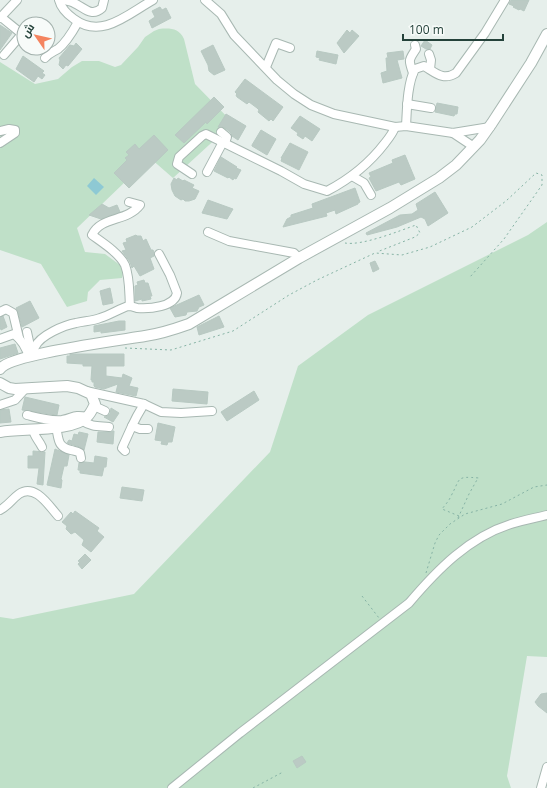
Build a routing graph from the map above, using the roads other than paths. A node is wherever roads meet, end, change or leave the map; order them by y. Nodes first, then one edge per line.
1 (17, 0) edge
2 (104, 0) edge
3 (153, 0) edge
4 (205, 0) edge
5 (505, 0) edge
6 (61, 1) edge
7 (74, 2) edge
8 (0, 17) edge
9 (78, 22) junction
10 (547, 34) edge
11 (415, 45) dead end
12 (290, 48) dead end
13 (429, 54) dead end
14 (4, 55) dead end
15 (45, 58) dead end
16 (266, 67) junction
17 (430, 70) junction
18 (413, 73) junction
19 (408, 104) junction
20 (431, 108) dead end
21 (406, 126) junction
22 (395, 127) junction
23 (490, 127) junction
24 (0, 131) edge
25 (221, 132) dead end
26 (453, 133) junction
27 (0, 143) edge
28 (224, 143) junction
29 (474, 147) junction
30 (207, 172) dead end
31 (192, 174) dead end
32 (352, 176) junction
33 (371, 195) dead end
34 (128, 202) dead end
35 (208, 232) dead end
36 (159, 254) dead end
37 (299, 258) junction
38 (130, 306) junction
39 (0, 312) edge
40 (27, 332) dead end
41 (20, 338) junction
42 (0, 339) edge
43 (32, 355) junction
44 (0, 369) edge
45 (0, 383) edge
46 (25, 388) junction
47 (82, 390) junction
48 (144, 404) junction
49 (0, 405) edge
50 (94, 406) junction
51 (105, 411) dead end
52 (212, 411) dead end
53 (27, 414) dead end
54 (85, 419) junction
55 (132, 426) junction
56 (56, 427) junction
57 (110, 427) dead end
58 (33, 429) junction
59 (148, 429) dead end
60 (0, 432) edge
61 (42, 447) dead end
62 (125, 451) dead end
63 (81, 458) dead end
64 (0, 510) edge
65 (547, 515) edge
66 (58, 516) dead end
67 (547, 767) edge
68 (172, 788) edge
69 (541, 788) edge

1 - 8 street
2 - 7 street
3 - 9 street
4 - 16 street
5 - 17 street
6 - 7 street
6 - 9 street
8 - 14 street
9 - 15 street
10 - 23 street
11 - 18 street
12 - 16 street
13 - 17 street
16 - 22 street
17 - 18 street
18 - 19 street
19 - 20 street
19 - 21 street
21 - 22 street
21 - 26 street
22 - 32 street
23 - 26 street
23 - 29 street
24 - 27 street
25 - 28 street
26 - 29 street
28 - 30 street
28 - 31 street
28 - 32 street
29 - 37 street
32 - 33 street
34 - 38 street
35 - 37 street
36 - 38 street
37 - 43 street
38 - 43 street
39 - 41 street
40 - 43 street
41 - 42 street
41 - 43 street
43 - 44 street
45 - 46 street
46 - 47 street
46 - 49 street
47 - 48 street
47 - 50 street
48 - 52 street
48 - 55 street
50 - 51 street
50 - 54 street
53 - 54 street
54 - 56 street
54 - 57 street
55 - 59 street
55 - 62 street
56 - 58 street
56 - 63 street
58 - 60 street
58 - 61 street
64 - 66 street
65 - 68 street
67 - 69 street

